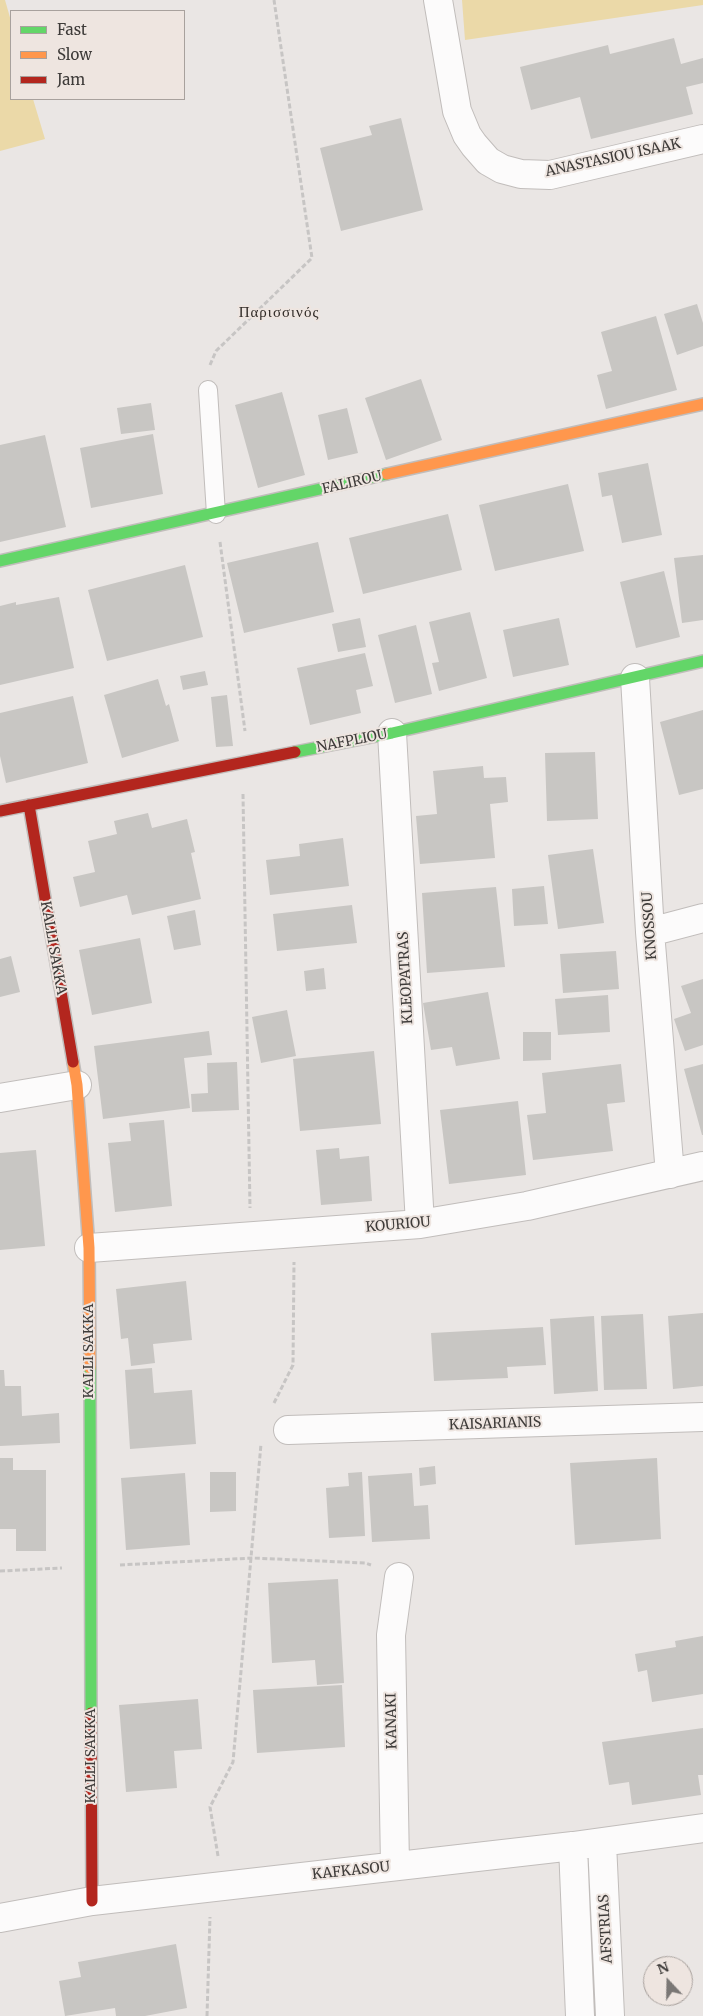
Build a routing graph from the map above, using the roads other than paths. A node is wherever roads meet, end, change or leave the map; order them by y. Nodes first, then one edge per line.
1 (438, 0) edge
2 (703, 139) edge
3 (208, 390) road end
4 (703, 404) edge
5 (216, 514) junction
6 (0, 562) edge
7 (703, 662) edge
8 (635, 678) junction
9 (392, 733) junction
10 (29, 805) junction
11 (0, 811) edge
12 (703, 918) edge
13 (650, 932) junction
14 (77, 1085) junction
15 (0, 1098) edge
16 (703, 1166) edge
17 (670, 1174) junction
18 (420, 1224) junction
19 (89, 1248) junction
20 (703, 1417) edge
21 (288, 1430) dead end
22 (400, 1577) road end
23 (703, 1828) edge
24 (602, 1842) junction
25 (572, 1846) junction
26 (395, 1866) junction
27 (92, 1901) junction
28 (0, 1918) edge
29 (580, 2016) edge
30 (610, 2016) edge

1 - 2 street, ANASTASIOU ISAAK
3 - 5 lane
4 - 5 street, FALIROU
5 - 6 street, FALIROU
7 - 8 street, NAFPLIOU
8 - 9 street, NAFPLIOU
8 - 13 street, KNOSSOU
9 - 10 street, NAFPLIOU
9 - 18 street, KLEOPATRAS
10 - 11 street, NAFPLIOU
10 - 14 street, KALLI SAKKA
12 - 13 street
13 - 17 street, KNOSSOU
14 - 15 street
14 - 19 street, KALLI SAKKA
16 - 17 street, KOURIOU
17 - 18 street, KOURIOU
18 - 19 street, KOURIOU
19 - 27 street, KALLI SAKKA
20 - 21 street, KAISARIANIS
22 - 26 street, KANAKI
23 - 24 street, KAFKASOU
24 - 25 street, KAFKASOU
24 - 30 street, AFSTRIAS
25 - 26 street, KAFKASOU
25 - 29 street
26 - 27 street, KAFKASOU
27 - 28 street, KAFKASOU

